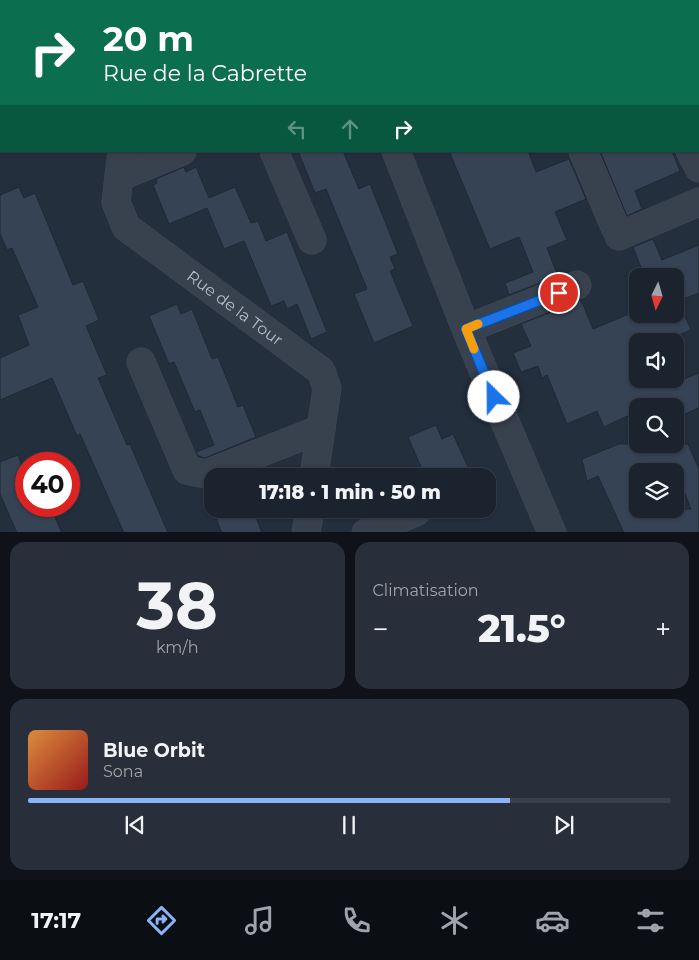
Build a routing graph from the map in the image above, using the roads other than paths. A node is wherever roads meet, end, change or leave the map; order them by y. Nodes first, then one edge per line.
1 (177, 152) edge
2 (274, 152) edge
3 (396, 152) edge
4 (583, 152) edge
5 (121, 164) edge
6 (699, 202) edge
7 (312, 240) dead end
8 (578, 285) dead end
9 (466, 329) junction
10 (141, 362) dead end
11 (321, 429) junction
12 (315, 468) edge
13 (308, 518) edge
14 (401, 518) edge
15 (306, 532) edge
16 (366, 532) edge
17 (552, 532) edge

1 - 5 street
2 - 7 street
3 - 9 street
4 - 6 street
5 - 11 street, Rue de la Tour
8 - 9 street
9 - 17 street
10 - 11 street
11 - 12 street, Rue de la Tour
13 - 15 street
14 - 16 street

